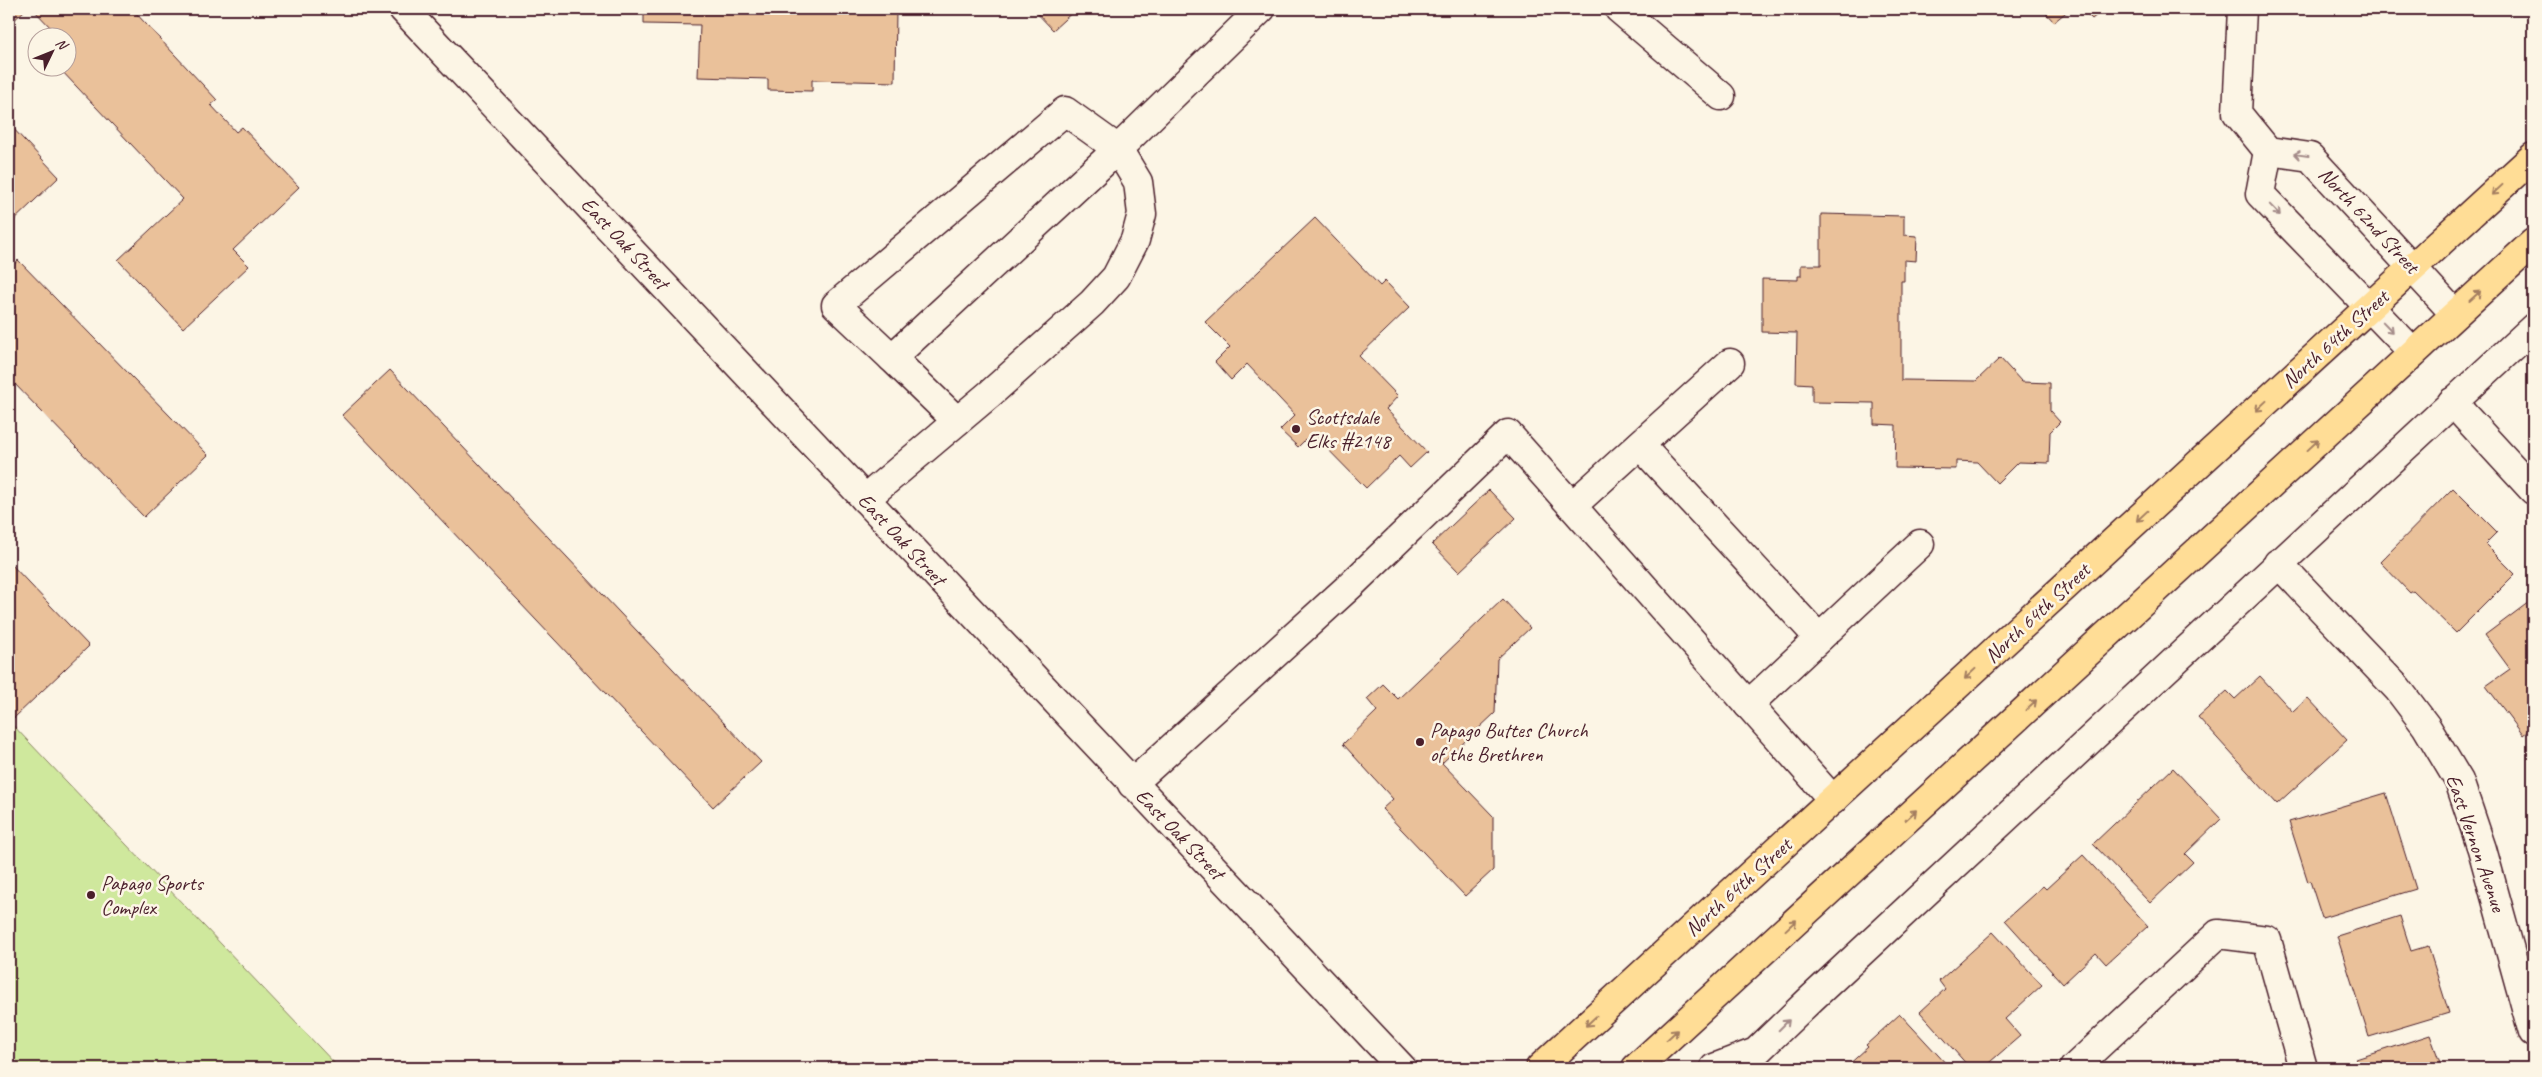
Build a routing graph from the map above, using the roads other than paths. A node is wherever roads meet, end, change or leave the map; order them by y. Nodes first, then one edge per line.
1 (403, 9) edge
2 (1261, 9) edge
3 (1619, 9) edge
4 (2242, 9) edge
5 (1721, 96) dead end
6 (1118, 149) junction
7 (2268, 151) junction
8 (2533, 158) edge
9 (2533, 243) edge
10 (2413, 268) junction
11 (2369, 307) junction
12 (2456, 314) junction
13 (2533, 328) edge
14 (2413, 352) junction
15 (892, 358) junction
16 (1730, 363) dead end
17 (2452, 402) junction
18 (957, 421) junction
19 (1640, 445) junction
20 (2533, 490) edge
21 (865, 499) junction
22 (1572, 506) junction
23 (1920, 544) dead end
24 (2278, 563) junction
25 (1819, 638) junction
26 (1748, 705) junction
27 (1132, 784) junction
28 (1833, 800) junction
29 (2533, 1033) edge
30 (1764, 1060) edge
31 (1402, 1068) edge
32 (1540, 1068) edge
33 (1636, 1068) edge
34 (1714, 1068) edge
35 (2074, 1068) edge
36 (2303, 1068) edge

1 - 21 street, East Oak Street
2 - 6 street
3 - 5 street
4 - 7 street
6 - 15 street
6 - 15 street
6 - 18 street
10 -> 7 street, North 62nd Street
7 -> 11 street
8 -> 10 main road, North 64th Street
12 -> 9 main road
10 - 11 main road, North 64th Street
10 - 12 street, North 62nd Street
11 -> 14 street
11 -> 28 main road, North 64th Street
12 - 14 main road
13 - 17 street
33 -> 14 main road
15 - 18 street
16 - 19 street
17 - 20 street
17 - 24 street
18 - 21 street
19 - 22 street
19 - 25 street
21 - 27 street, East Oak Street
22 - 26 street
22 - 27 street
23 - 25 street
24 - 29 street, East Vernon Avenue
30 -> 24 street
25 - 26 street
26 - 28 street
27 - 31 street, East Oak Street
28 -> 32 main road, North 64th Street
30 - 34 street
35 - 36 street

